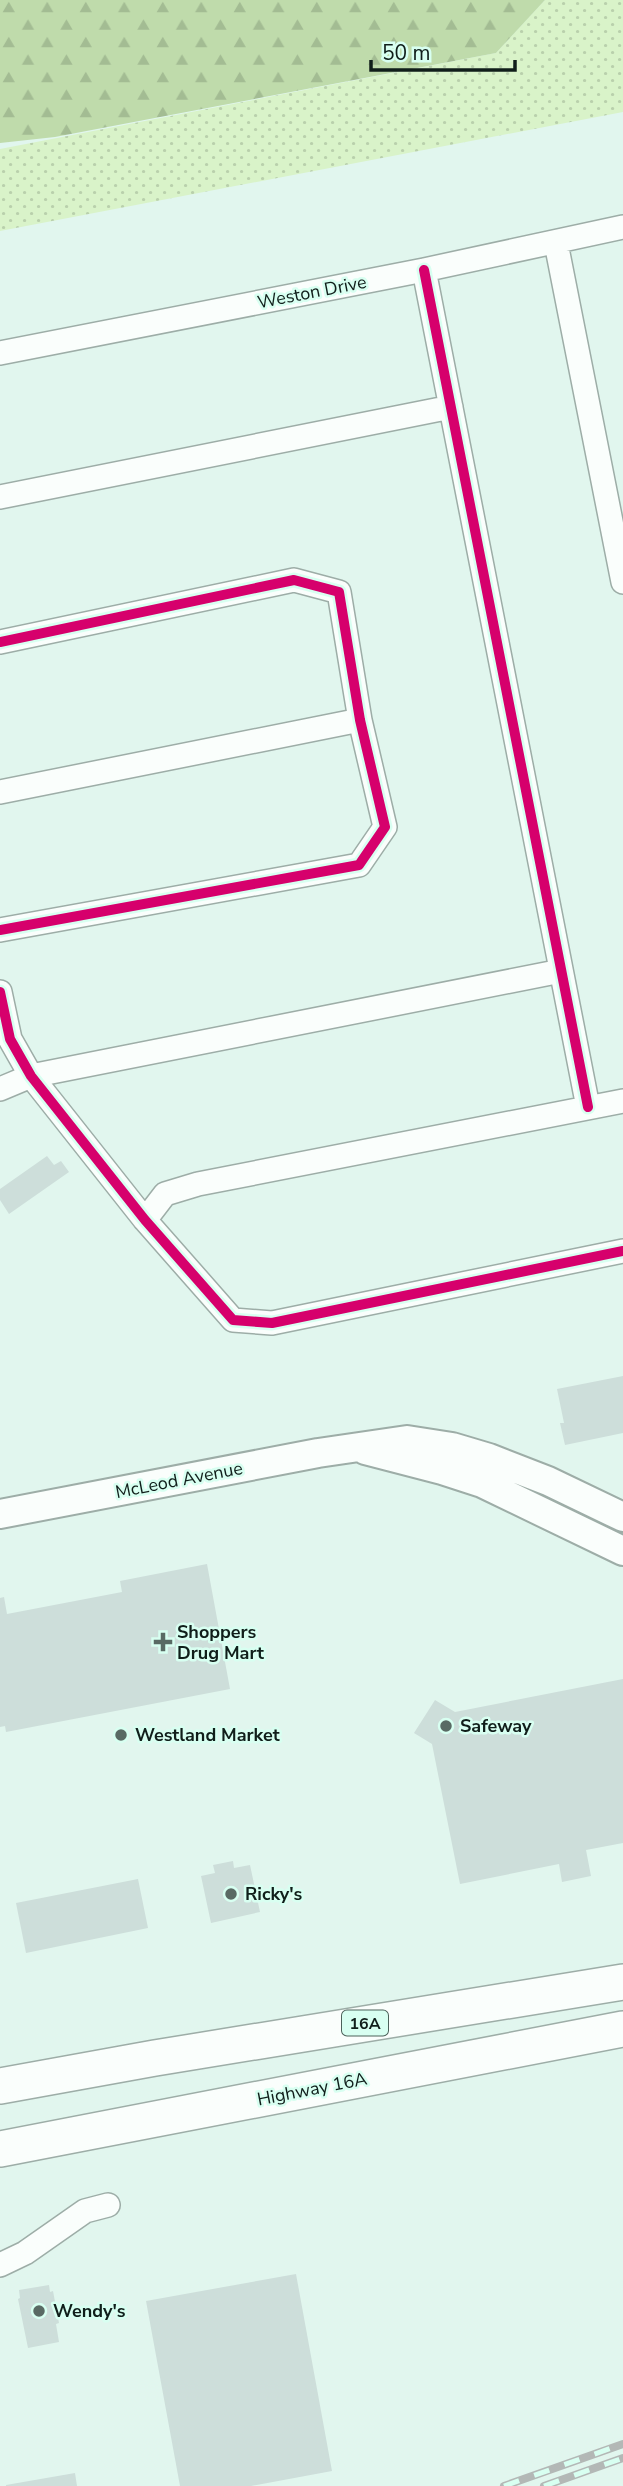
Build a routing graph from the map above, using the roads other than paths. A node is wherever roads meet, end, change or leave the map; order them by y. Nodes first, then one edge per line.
1 (623, 227) edge
2 (556, 243) junction
3 (424, 270) junction
4 (0, 353) edge
5 (451, 407) junction
6 (0, 497) edge
7 (623, 582) edge
8 (0, 642) edge
9 (360, 720) junction
10 (0, 792) edge
11 (0, 930) edge
12 (561, 971) junction
13 (0, 992) edge
14 (31, 1076) junction
15 (0, 1089) edge
16 (623, 1101) edge
17 (588, 1107) junction
18 (145, 1220) junction
19 (623, 1251) edge
20 (359, 1448) junction
21 (0, 1514) edge
22 (623, 1517) edge
23 (623, 1551) edge
24 (623, 1982) edge
25 (623, 2029) edge
26 (48, 2077) junction
27 (0, 2086) edge
28 (0, 2100) edge
29 (0, 2148) edge
30 (108, 2205) dead end
31 (0, 2265) edge

1 - 2 street, Weston Drive
2 - 3 street, Weston Drive
2 - 7 street
3 - 4 street, Weston Drive
3 - 5 street
5 - 6 street
5 - 12 street
8 - 9 street
9 - 10 street
9 - 11 street
12 - 14 street
12 - 17 street
13 - 14 street
14 - 15 street
14 - 18 street
16 - 17 street
17 - 18 street
18 - 19 street
20 - 21 street, McLeod Avenue
20 - 22 street, McLeod Avenue
20 - 23 street, McLeod Avenue
24 - 26 main road, 16A
25 - 29 main road, Highway 16A
26 - 27 main road, 16A
26 - 28 main road
30 - 31 street

